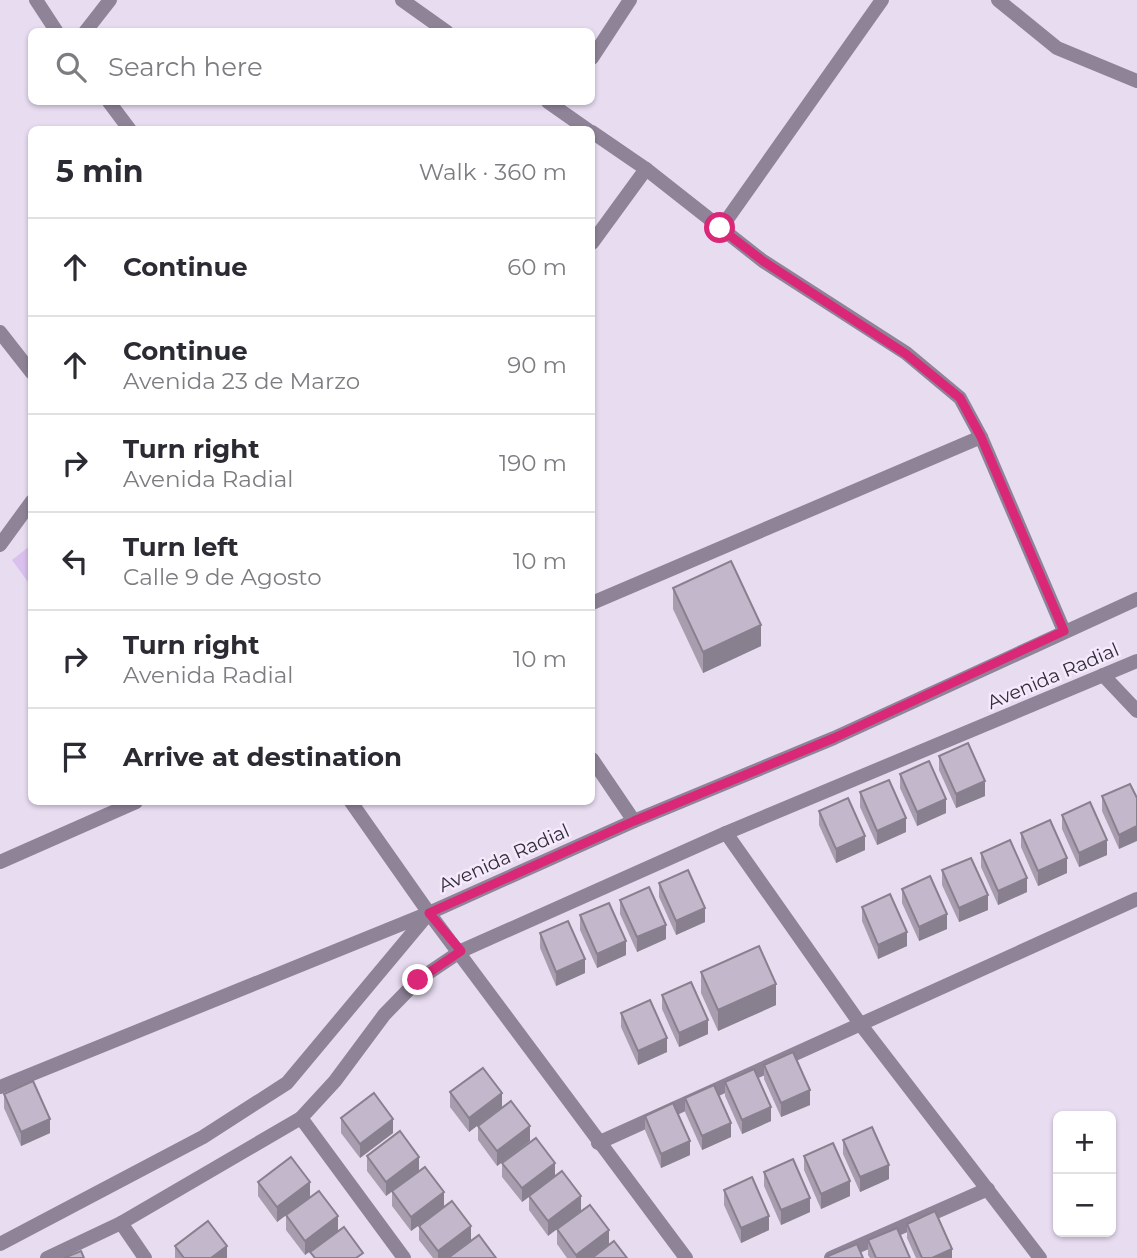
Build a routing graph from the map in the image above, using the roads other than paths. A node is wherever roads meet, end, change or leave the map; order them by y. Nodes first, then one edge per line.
1 (36, 0) edge
2 (110, 0) edge
3 (402, 0) edge
4 (630, 0) edge
5 (882, 0) edge
6 (998, 0) edge
7 (54, 28) edge
8 (88, 28) edge
9 (441, 28) edge
10 (595, 53) edge
11 (1137, 81) edge
12 (111, 105) edge
13 (557, 105) edge
14 (127, 126) edge
15 (584, 126) edge
16 (595, 134) edge
17 (646, 169) junction
18 (720, 228) junction
19 (595, 239) edge
20 (0, 332) edge
21 (28, 368) edge
22 (981, 437) junction
23 (28, 506) edge
24 (0, 545) edge
25 (1137, 599) edge
26 (595, 602) edge
27 (1064, 631) junction
28 (1137, 661) edge
29 (1103, 675) junction
30 (1137, 711) edge
31 (595, 764) edge
32 (129, 805) edge
33 (353, 805) edge
34 (634, 821) junction
35 (726, 833) junction
36 (0, 862) edge
37 (1137, 899) edge
38 (429, 913) junction
39 (461, 951) junction
40 (861, 1025) junction
41 (1, 1084) edge
42 (301, 1118) junction
43 (598, 1143) junction
44 (988, 1189) junction
45 (121, 1223) junction
46 (0, 1244) edge
47 (47, 1258) edge
48 (145, 1258) edge
49 (404, 1258) edge
50 (686, 1258) edge
51 (831, 1258) edge
52 (1040, 1258) edge

1 - 7 street
2 - 8 street
3 - 9 street
4 - 10 street
5 - 18 street
6 - 11 street
12 - 14 street
13 - 15 street
16 - 17 street
17 - 18 street
17 - 19 street
18 - 22 street
20 - 21 street
22 - 26 street
22 - 27 street
23 - 24 street
25 - 27 street, Avenida Radial
27 - 34 street, Avenida Radial
28 - 29 street, Avenida Radial
29 - 30 street
29 - 35 street, Avenida Radial
31 - 34 street
32 - 36 street
33 - 38 street
34 - 38 street, Avenida Radial
35 - 39 street, Avenida Radial
35 - 40 street
37 - 40 street
38 - 39 street
38 - 41 street
38 - 46 street, Avenida Radial
39 - 42 street, Avenida Radial
39 - 43 street
40 - 43 street
40 - 44 street
42 - 45 street, Avenida Radial
42 - 49 street
43 - 50 street
44 - 51 street
44 - 52 street
45 - 47 street, Avenida Radial
45 - 48 street

